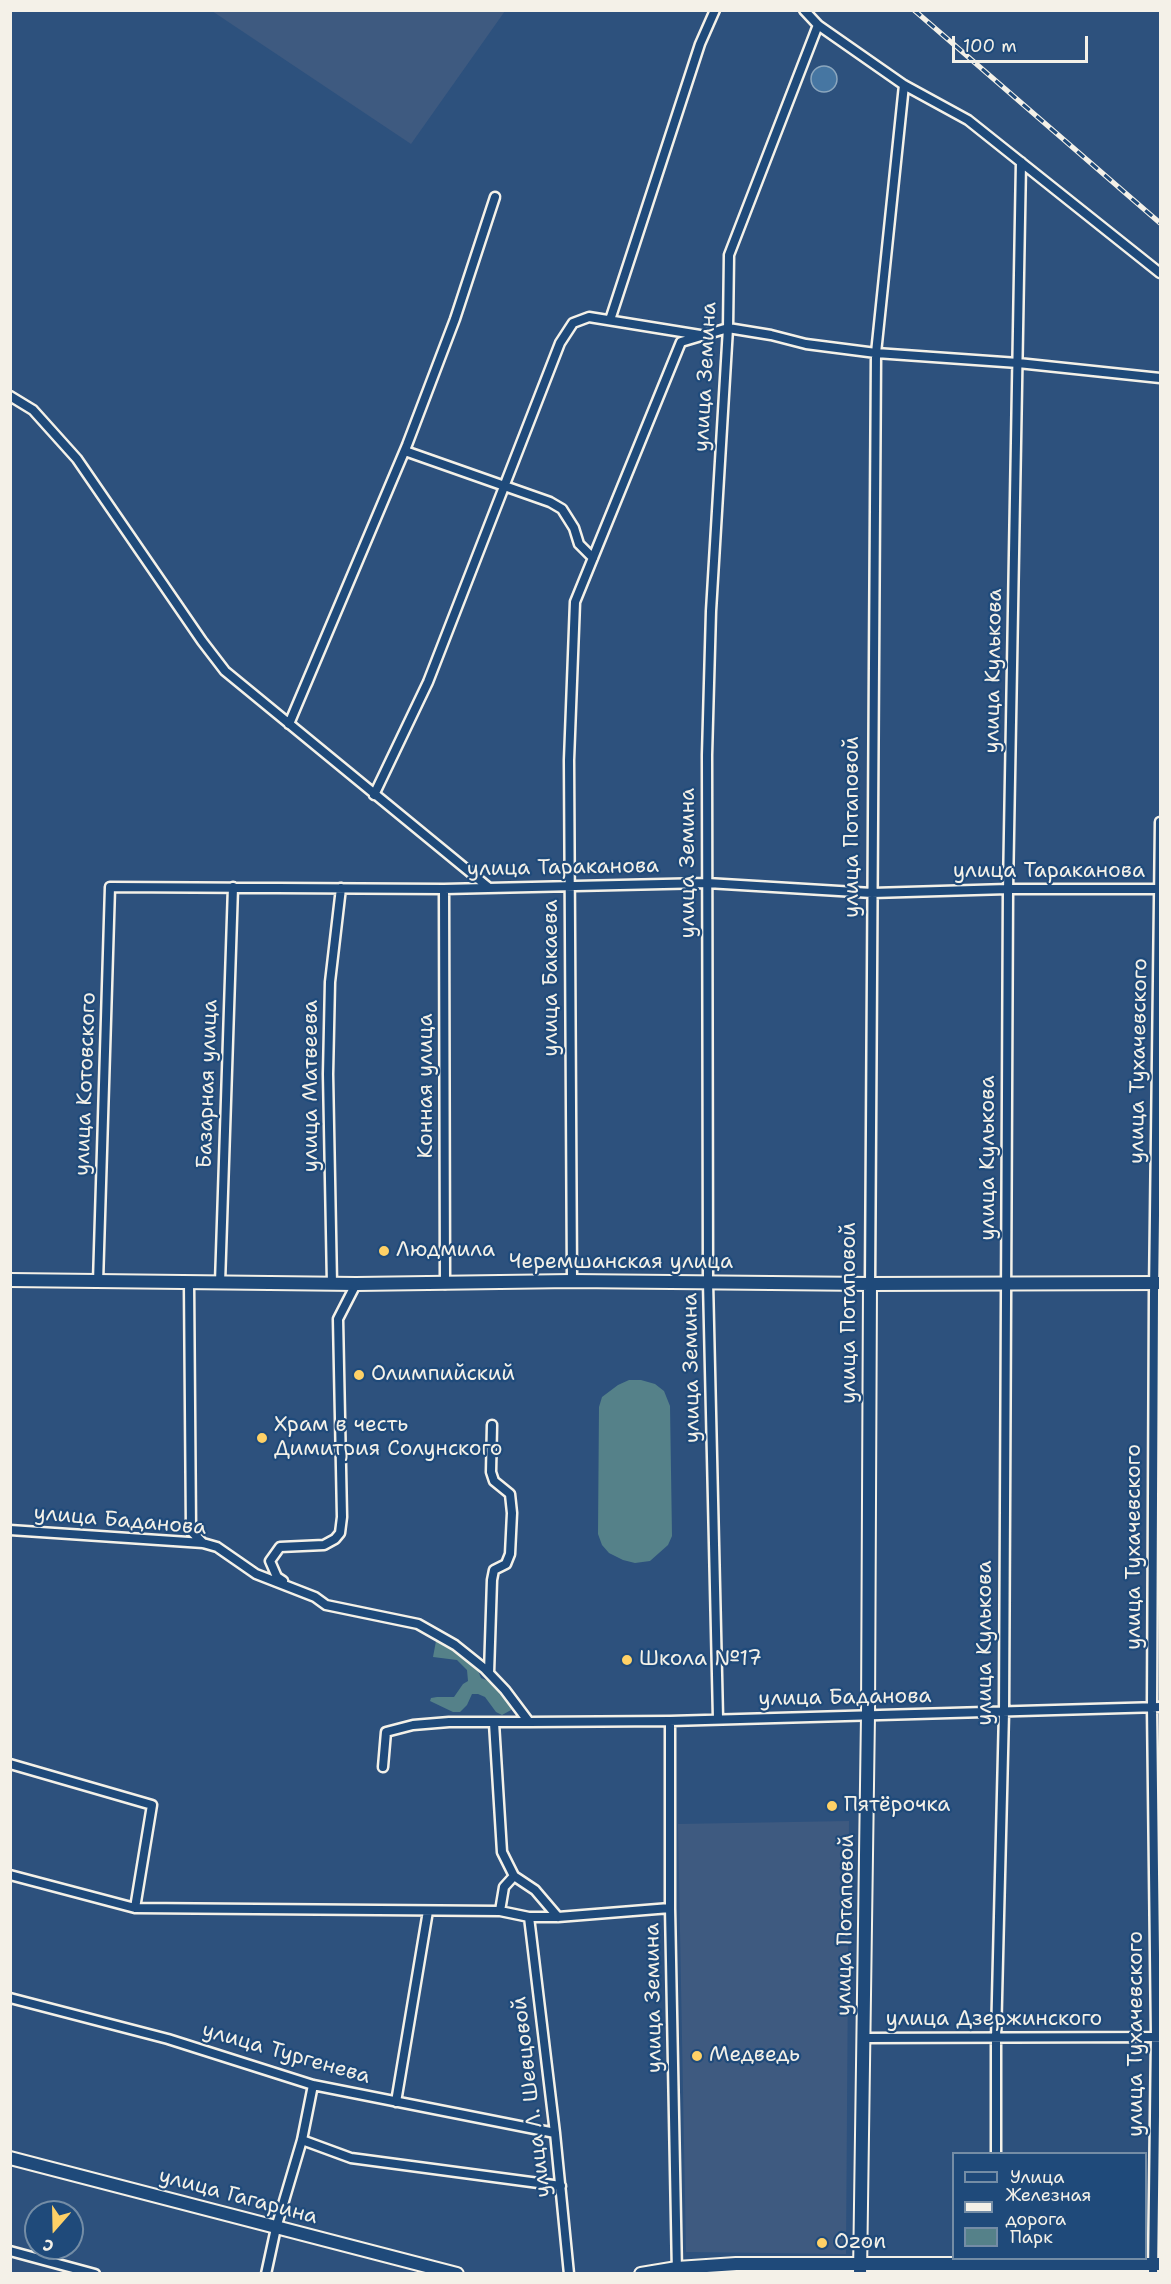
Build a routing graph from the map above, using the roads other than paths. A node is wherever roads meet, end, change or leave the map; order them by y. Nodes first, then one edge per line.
1 (715, 10) edge
2 (804, 10) edge
3 (818, 26) junction
4 (904, 85) junction
5 (1021, 162) junction
6 (495, 197) dead end
7 (1161, 273) edge
8 (610, 320) junction
9 (728, 328) junction
10 (704, 336) junction
11 (876, 353) junction
12 (1018, 363) junction
13 (1161, 378) edge
14 (10, 396) edge
15 (405, 451) junction
16 (505, 487) junction
17 (593, 558) junction
18 (289, 724) junction
19 (374, 795) junction
20 (1161, 822) edge
21 (707, 883) junction
22 (569, 885) junction
23 (110, 887) joint
24 (232, 887) junction
25 (488, 887) junction
26 (340, 888) junction
27 (444, 889) junction
28 (1008, 889) junction
29 (1160, 889) edge
30 (872, 893) junction
31 (10, 1280) edge
32 (572, 1281) junction
33 (98, 1282) junction
34 (708, 1282) junction
35 (189, 1283) junction
36 (220, 1283) junction
37 (1157, 1283) edge
38 (332, 1284) junction
39 (356, 1284) junction
40 (445, 1284) junction
41 (870, 1284) junction
42 (1006, 1284) junction
43 (492, 1425) dead end
44 (10, 1530) edge
45 (203, 1543) junction
46 (291, 1586) junction
47 (489, 1673) junction
48 (1156, 1707) edge
49 (1004, 1712) junction
50 (868, 1714) junction
51 (718, 1718) junction
52 (670, 1721) junction
53 (529, 1722) junction
54 (494, 1723) junction
55 (10, 1764) edge
56 (383, 1767) dead end
57 (10, 1875) edge
58 (514, 1876) junction
59 (135, 1908) junction
60 (670, 1908) junction
61 (428, 1911) junction
62 (500, 1911) junction
63 (529, 1917) junction
64 (558, 1917) junction
65 (10, 1998) edge
66 (864, 2037) junction
67 (1158, 2037) edge
68 (996, 2039) junction
69 (313, 2085) junction
70 (396, 2102) junction
71 (555, 2133) junction
72 (302, 2140) junction
73 (996, 2152) edge
74 (10, 2158) edge
75 (561, 2186) junction
76 (276, 2228) junction
77 (10, 2251) edge
78 (996, 2265) edge
79 (1156, 2267) edge
80 (860, 2270) edge
81 (677, 2271) edge
82 (95, 2274) edge
83 (266, 2274) edge
84 (457, 2274) edge
85 (569, 2274) edge
86 (641, 2274) edge

1 - 8 street
2 - 3 street
3 - 4 street
3 - 9 street, улица Земина
4 - 5 street
4 - 11 street, улица Потаповой
5 - 7 street
5 - 12 street, улица Кулькова
6 - 15 street
8 - 10 street
8 - 16 street
9 - 10 street
9 - 11 street
9 - 21 street, улица Земина
10 - 17 street
11 - 12 street
11 - 30 street, улица Потаповой
12 - 13 street
12 - 28 street, улица Кулькова
14 - 18 street
15 - 16 street
15 - 18 street
16 - 17 street
16 - 19 street
17 - 22 street, улица Бакаева
18 - 19 street
19 - 25 street
20 - 29 street, улица Тухачевского
21 - 22 street, улица Тараканова
21 - 30 street, улица Тараканова
21 - 34 street, улица Земина
22 - 25 street, улица Тараканова
22 - 32 street, улица Бакаева
23 - 24 street, улица Тараканова
23 - 33 street, улица Котовского
24 - 26 street, улица Тараканова
24 - 36 street, Базарная улица
25 - 27 street, улица Тараканова
26 - 27 street, улица Тараканова
26 - 38 street, улица Матвеева
27 - 40 street, Конная улица
28 - 29 street, улица Тараканова
28 - 30 street, улица Тараканова
28 - 42 street, улица Кулькова
29 - 37 street, улица Тухачевского
30 - 41 street, улица Потаповой
31 - 33 main road, Черемшанская улица
32 - 34 main road, Черемшанская улица
32 - 40 main road, Черемшанская улица
33 - 35 main road, Черемшанская улица
34 - 41 main road, Черемшанская улица
34 - 51 street, улица Земина
35 - 36 main road, Черемшанская улица
35 - 45 street
36 - 38 main road, Черемшанская улица
37 - 42 main road, Черемшанская улица
37 - 48 street, улица Тухачевского
38 - 39 main road, Черемшанская улица
39 - 40 main road, Черемшанская улица
39 - 46 street
41 - 42 main road, Черемшанская улица
41 - 50 main road, улица Потаповой
42 - 49 street, улица Кулькова
43 - 47 street
44 - 45 street, улица Баданова
45 - 46 street, улица Баданова
46 - 47 street, улица Баданова
47 - 53 street, улица Баданова
48 - 49 street, улица Баданова
48 - 67 street, улица Тухачевского
49 - 50 street, улица Баданова
49 - 68 street, улица Кулькова
50 - 51 street, улица Баданова
50 - 66 main road, улица Потаповой
51 - 52 street, улица Баданова
52 - 53 street, улица Баданова
52 - 60 street, улица Земина
53 - 54 street, улица Баданова
54 - 56 street, улица Баданова
54 - 58 street
55 - 59 street
57 - 59 street
58 - 62 street
58 - 64 street
59 - 61 street
60 - 64 street
60 - 81 street, улица Земина
61 - 62 street
61 - 70 street
62 - 63 street
63 - 64 street
63 - 71 street, улица Л. Шевцовой
65 - 69 street, улица Тургенева
66 - 68 street, улица Дзержинского
66 - 80 main road, улица Потаповой
67 - 68 street, улица Дзержинского
67 - 79 street, улица Тухачевского
68 - 73 street, улица Кулькова
69 - 70 street, улица Тургенева
69 - 72 street
70 - 71 street, улица Тургенева
71 - 75 street, улица Л. Шевцовой
72 - 75 street
72 - 76 street
74 - 76 main road, улица Гагарина
75 - 85 street, улица Л. Шевцовой
76 - 83 street
76 - 84 main road, улица Гагарина
77 - 82 street
78 - 79 main road
78 - 80 main road
80 - 81 main road
81 - 86 main road

